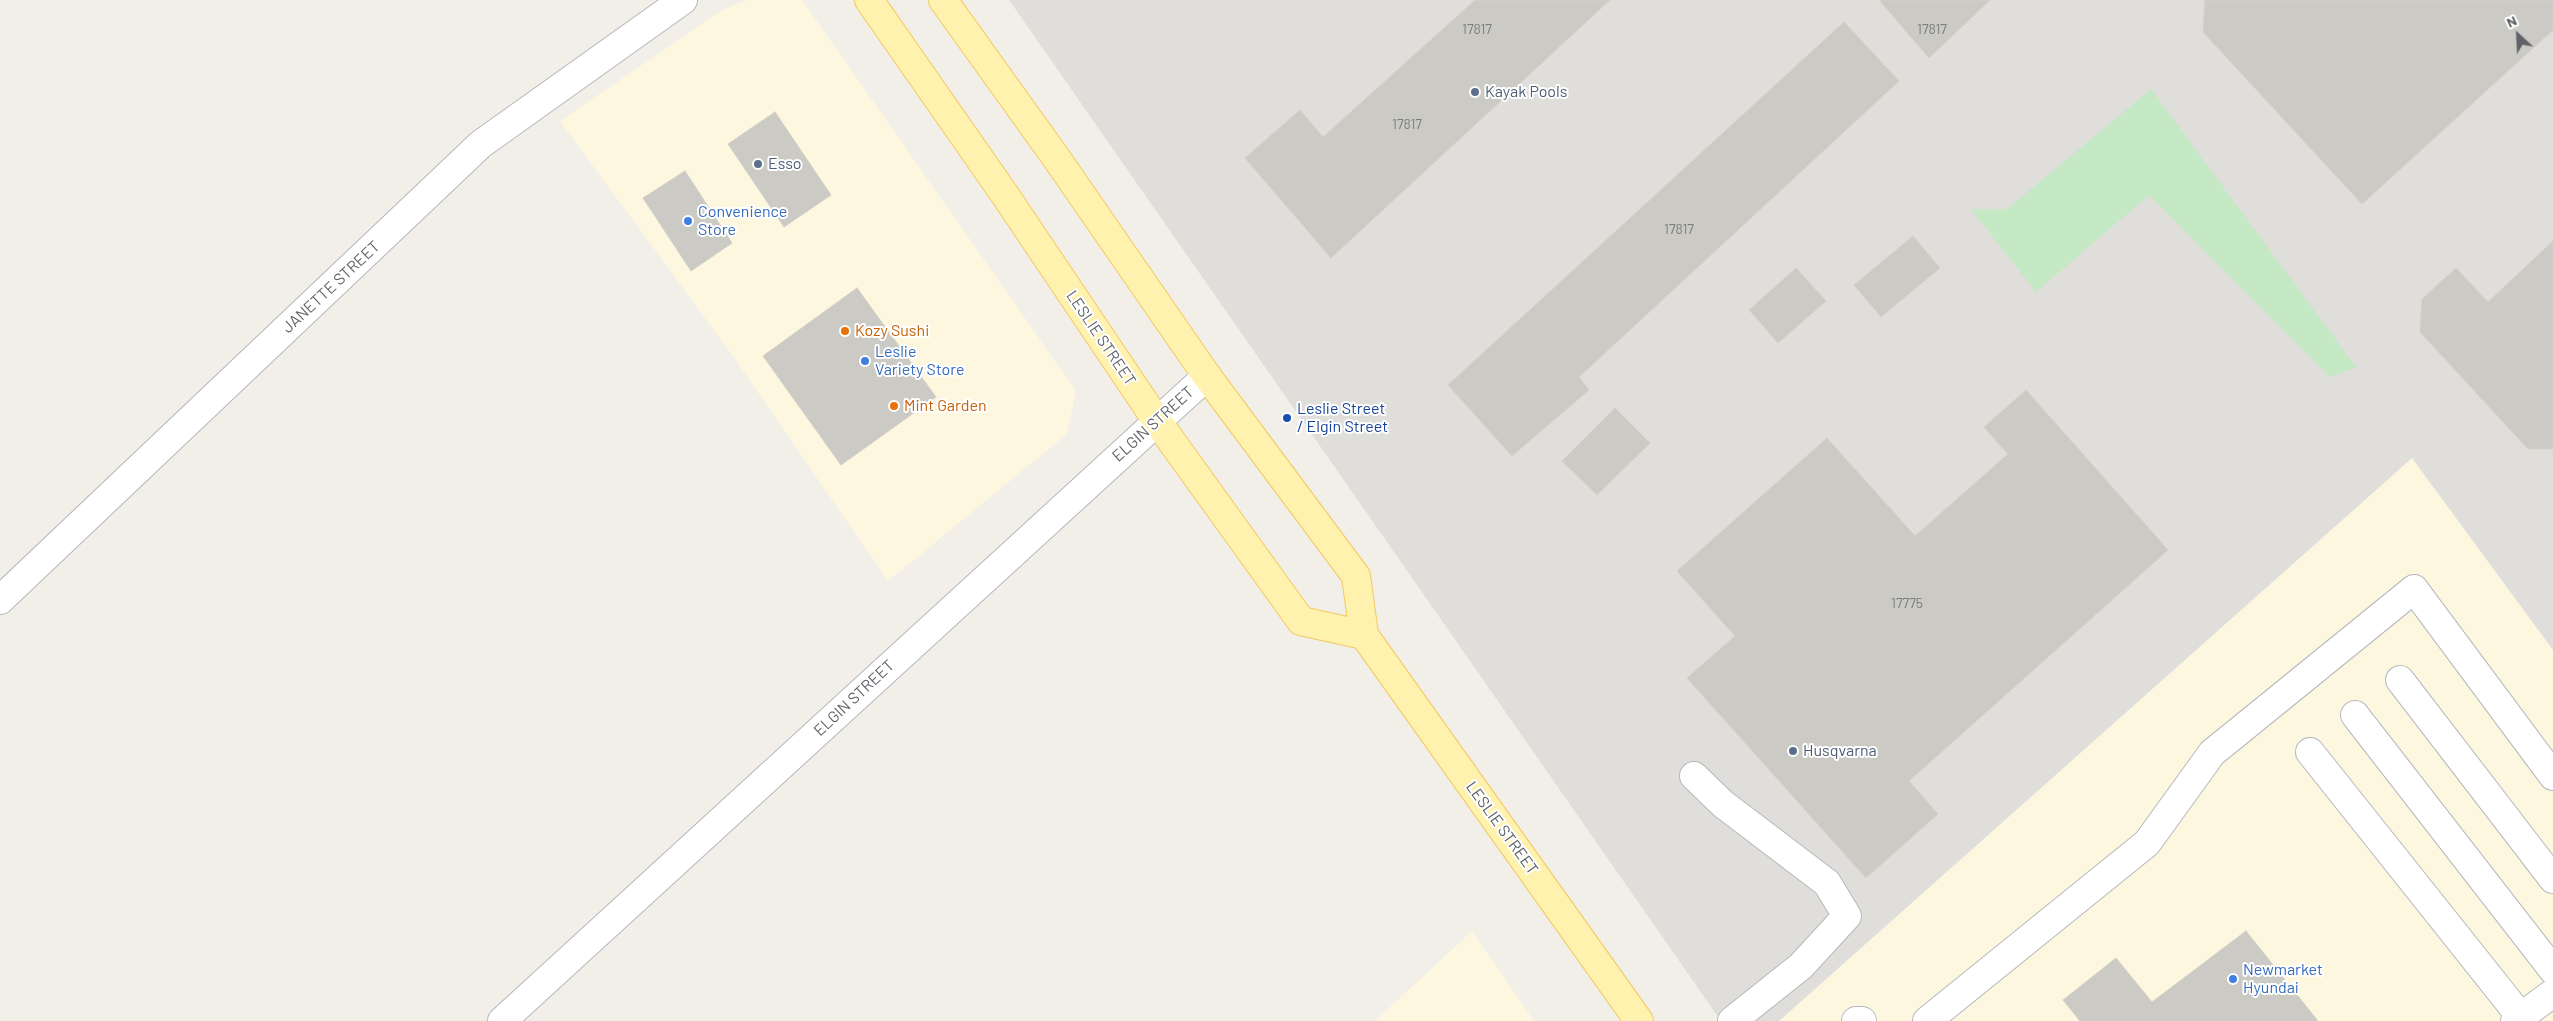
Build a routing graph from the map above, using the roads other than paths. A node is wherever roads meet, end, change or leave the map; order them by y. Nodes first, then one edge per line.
1 (683, 0) edge
2 (869, 0) edge
3 (943, 0) edge
4 (1207, 376) junction
5 (1157, 421) junction
6 (0, 600) edge
7 (1364, 635) junction
8 (2400, 680) dead end
9 (2355, 715) dead end
10 (2310, 752) dead end
11 (1694, 776) dead end
12 (2553, 776) edge
13 (2553, 879) edge
14 (2553, 970) edge
15 (2553, 993) edge
16 (2518, 1019) edge
17 (502, 1021) edge
18 (1640, 1021) edge
19 (1732, 1021) edge
20 (1856, 1021) edge
21 (1862, 1021) edge
22 (1926, 1021) edge

1 - 6 street, JANETTE STREET
2 - 5 main road, LESLIE STREET
3 - 4 main road, LESLIE STREET
4 - 5 street, ELGIN STREET
4 - 7 main road, LESLIE STREET
5 - 7 main road, LESLIE STREET
5 - 17 street, ELGIN STREET
7 - 18 main road, LESLIE STREET
8 - 13 street
9 - 14 street
10 - 16 street
11 - 19 street
12 - 22 street
15 - 16 street
20 - 21 street

